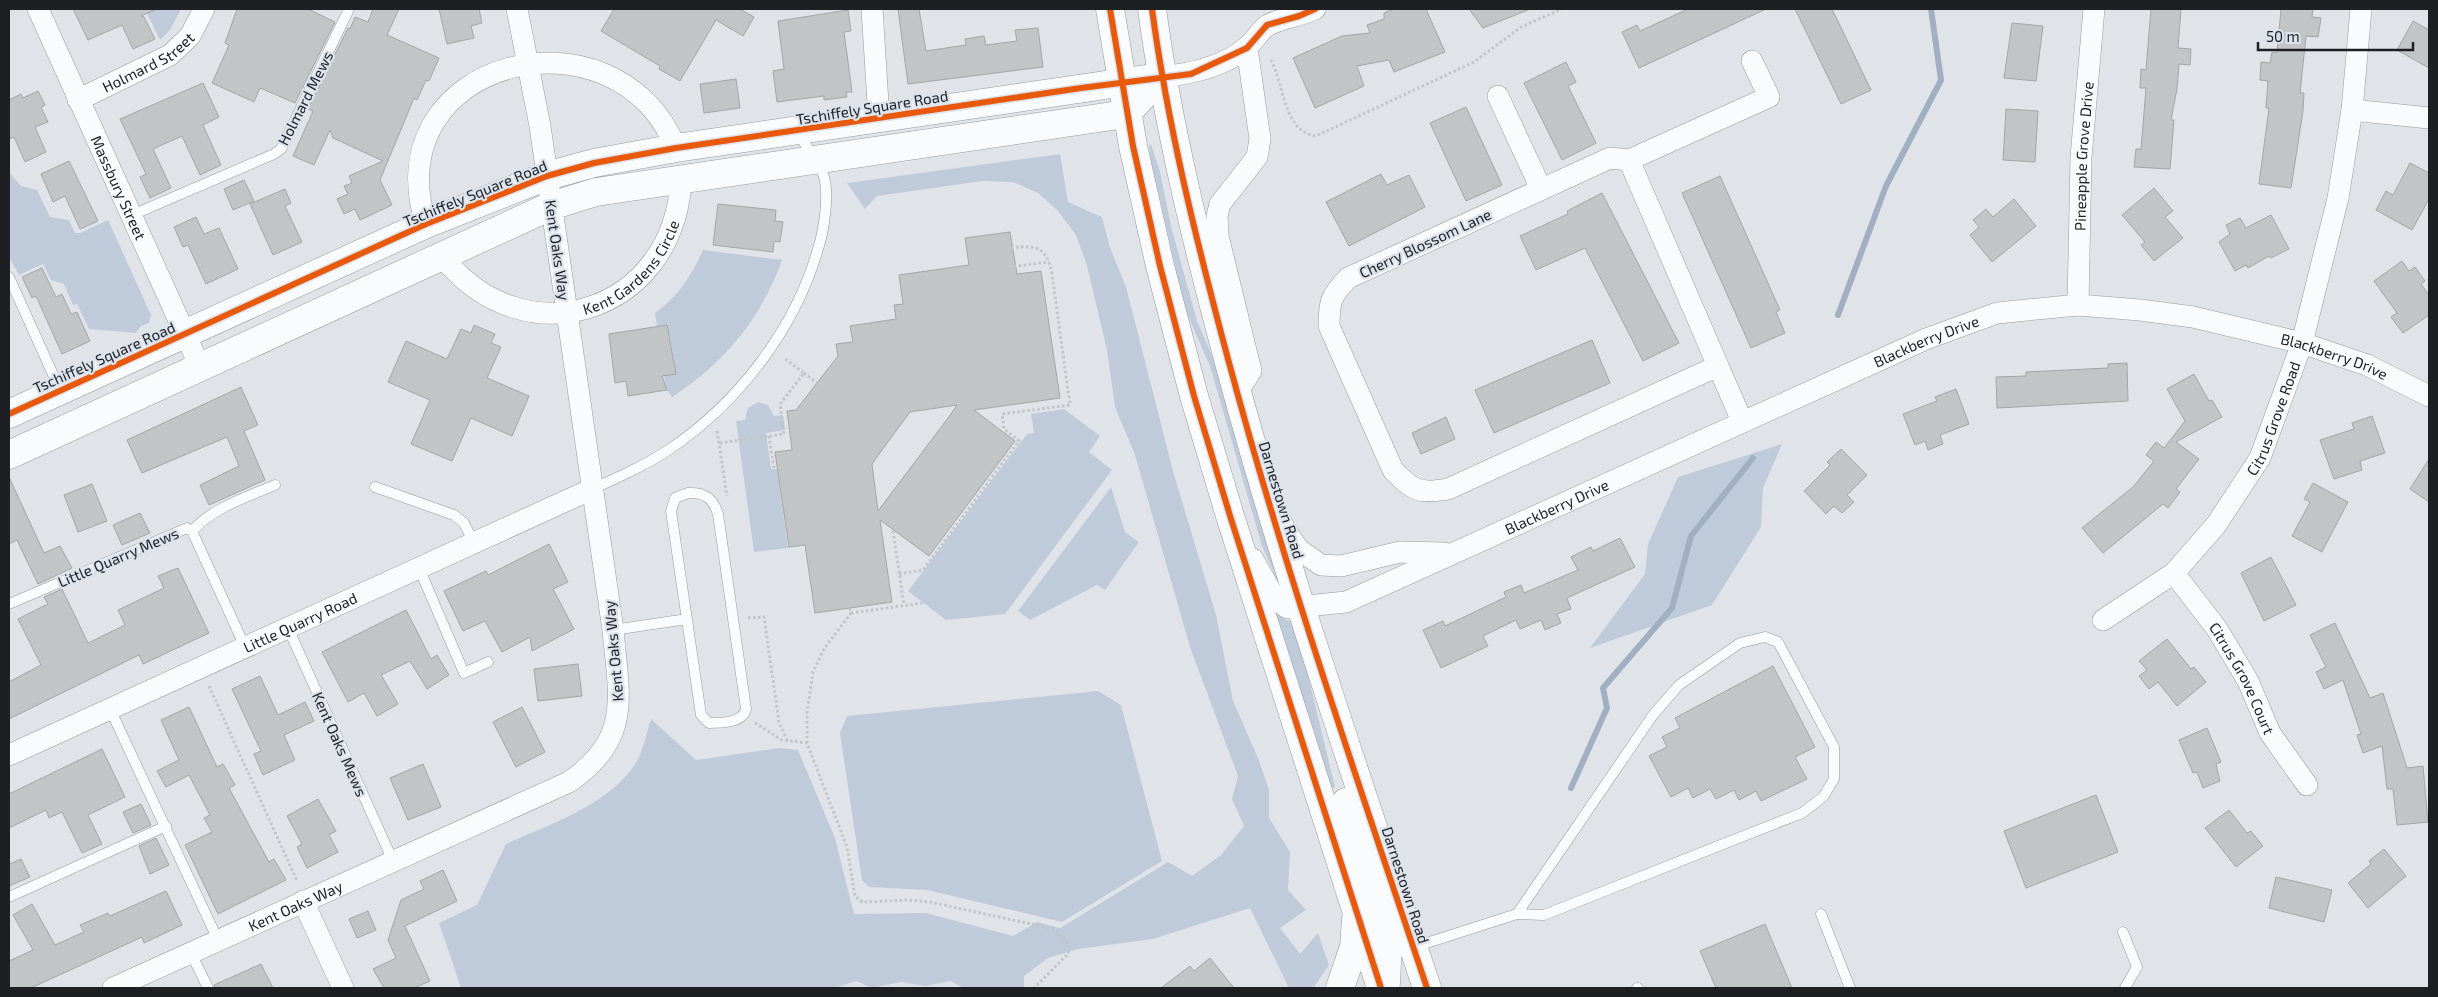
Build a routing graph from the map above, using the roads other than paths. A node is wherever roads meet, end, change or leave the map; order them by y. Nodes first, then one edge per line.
1 (38, 9) edge
2 (204, 9) edge
3 (349, 9) edge
4 (517, 9) edge
5 (872, 9) edge
6 (1110, 9) edge
7 (1152, 9) edge
8 (1315, 9) edge
9 (2094, 9) edge
10 (2361, 9) edge
11 (1247, 48) junction
12 (527, 54) junction
13 (1752, 61) dead end
14 (1161, 77) junction
15 (1122, 83) junction
16 (1498, 96) dead end
17 (78, 100) junction
18 (2352, 110) junction
19 (1126, 114) junction
20 (2429, 118) edge
21 (879, 119) junction
22 (797, 131) junction
23 (676, 148) junction
24 (814, 160) junction
25 (1629, 160) junction
26 (547, 176) junction
27 (680, 180) junction
28 (1541, 189) junction
29 (551, 206) junction
30 (132, 215) junction
31 (426, 224) junction
32 (442, 256) junction
33 (9, 277) edge
34 (2078, 305) junction
35 (567, 312) junction
36 (185, 334) junction
37 (2302, 343) junction
38 (1718, 366) junction
39 (200, 367) junction
40 (60, 391) junction
41 (1237, 393) junction
42 (2429, 396) edge
43 (9, 414) edge
44 (1742, 421) junction
45 (9, 455) edge
46 (275, 485) dead end
47 (375, 487) dead end
48 (592, 489) junction
49 (1269, 502) junction
50 (1230, 519) junction
51 (192, 531) junction
52 (474, 543) junction
53 (1450, 553) junction
54 (419, 568) junction
55 (2174, 574) junction
56 (9, 604) edge
57 (1302, 608) junction
58 (687, 619) junction
59 (2103, 620) dead end
60 (288, 628) junction
61 (613, 630) junction
62 (245, 647) junction
63 (488, 662) dead end
64 (110, 708) junction
65 (1344, 739) junction
66 (9, 755) edge
67 (2307, 785) dead end
68 (166, 826) junction
69 (392, 861) junction
70 (301, 893) junction
71 (9, 897) edge
72 (1356, 910) junction
73 (1518, 914) junction
74 (1820, 914) dead end
75 (2123, 932) dead end
76 (218, 940) junction
77 (1413, 947) junction
78 (191, 953) junction
79 (113, 988) edge
80 (208, 988) edge
81 (343, 988) edge
82 (1340, 988) edge
83 (1383, 988) edge
84 (1427, 988) edge
85 (1850, 988) edge
86 (2125, 988) edge

1 - 17 street, Massbury Street
2 - 17 street, Holmard Street
3 - 30 lane, Holmard Mews
4 - 12 street, Kent Oaks Way
5 - 21 street
6 - 15 street
7 - 14 street, Darnestown Road
8 - 11 street
9 - 34 street, Pineapple Grove Drive
10 - 18 street, Citrus Grove Road
11 - 14 street
11 - 41 street
12 - 23 street
12 - 26 street, Kent Oaks Way
12 - 31 street
13 - 25 street
14 - 15 street, Tschiffely Square Road
14 - 19 street
14 - 41 street, Darnestown Road
15 - 19 street
15 - 21 street, Tschiffely Square Road
16 - 28 street
17 - 30 street, Massbury Street
18 - 20 street
18 - 37 street, Citrus Grove Road
19 - 24 street
19 - 50 street
21 - 22 street, Tschiffely Square Road
22 - 23 street, Tschiffely Square Road
22 - 24 lane
23 - 26 street, Tschiffely Square Road
24 - 27 street
24 - 48 lane
25 - 28 street, Cherry Blossom Lane
25 - 38 street
26 - 29 street, Kent Oaks Way
26 - 31 street, Tschiffely Square Road
27 - 29 street
27 - 35 street, Kent Gardens Circle
28 - 38 street, Cherry Blossom Lane
29 - 32 street
29 - 35 street, Kent Oaks Way
30 - 36 street, Massbury Street
31 - 36 street, Tschiffely Square Road
32 - 35 street, Kent Gardens Circle
32 - 39 street
33 - 40 lane
34 - 37 street, Blackberry Drive
34 - 44 street, Blackberry Drive
35 - 48 street, Kent Oaks Way
36 - 39 street, Massbury Street
36 - 40 street, Tschiffely Square Road
37 - 42 street, Blackberry Drive
37 - 55 street, Citrus Grove Road
38 - 44 street
39 - 45 street
40 - 43 street, Tschiffely Square Road
41 - 49 street, Darnestown Road
44 - 53 street, Blackberry Drive
46 - 51 lane
47 - 52 lane
48 - 52 street, Little Quarry Road
48 - 61 street, Kent Oaks Way
49 - 53 street, Blackberry Drive
49 - 57 street, Darnestown Road
50 - 57 street, Blackberry Drive
50 - 72 street
51 - 56 lane, Little Quarry Mews
51 - 62 lane, Little Quarry Mews
52 - 54 street, Little Quarry Road
53 - 57 street, Blackberry Drive
54 - 60 street, Little Quarry Road
54 - 63 lane
55 - 59 street, Citrus Grove Road
55 - 67 street, Citrus Grove Court
57 - 65 street, Darnestown Road
58 - 58 lane
58 - 61 lane
60 - 62 street, Little Quarry Road
60 - 69 lane, Kent Oaks Mews
61 - 69 street, Kent Oaks Way
62 - 64 street, Little Quarry Road
64 - 66 street, Little Quarry Road
64 - 68 lane
65 - 77 street, Darnestown Road
65 - 83 street
68 - 71 lane
68 - 76 lane
69 - 70 street, Kent Oaks Way
70 - 76 street, Kent Oaks Way
70 - 81 street
72 - 82 street
72 - 83 street
73 - 73 lane
73 - 77 lane
74 - 85 lane
75 - 86 lane
76 - 78 street, Kent Oaks Way
77 - 84 street, Darnestown Road
78 - 79 street, Kent Oaks Way
78 - 80 lane

